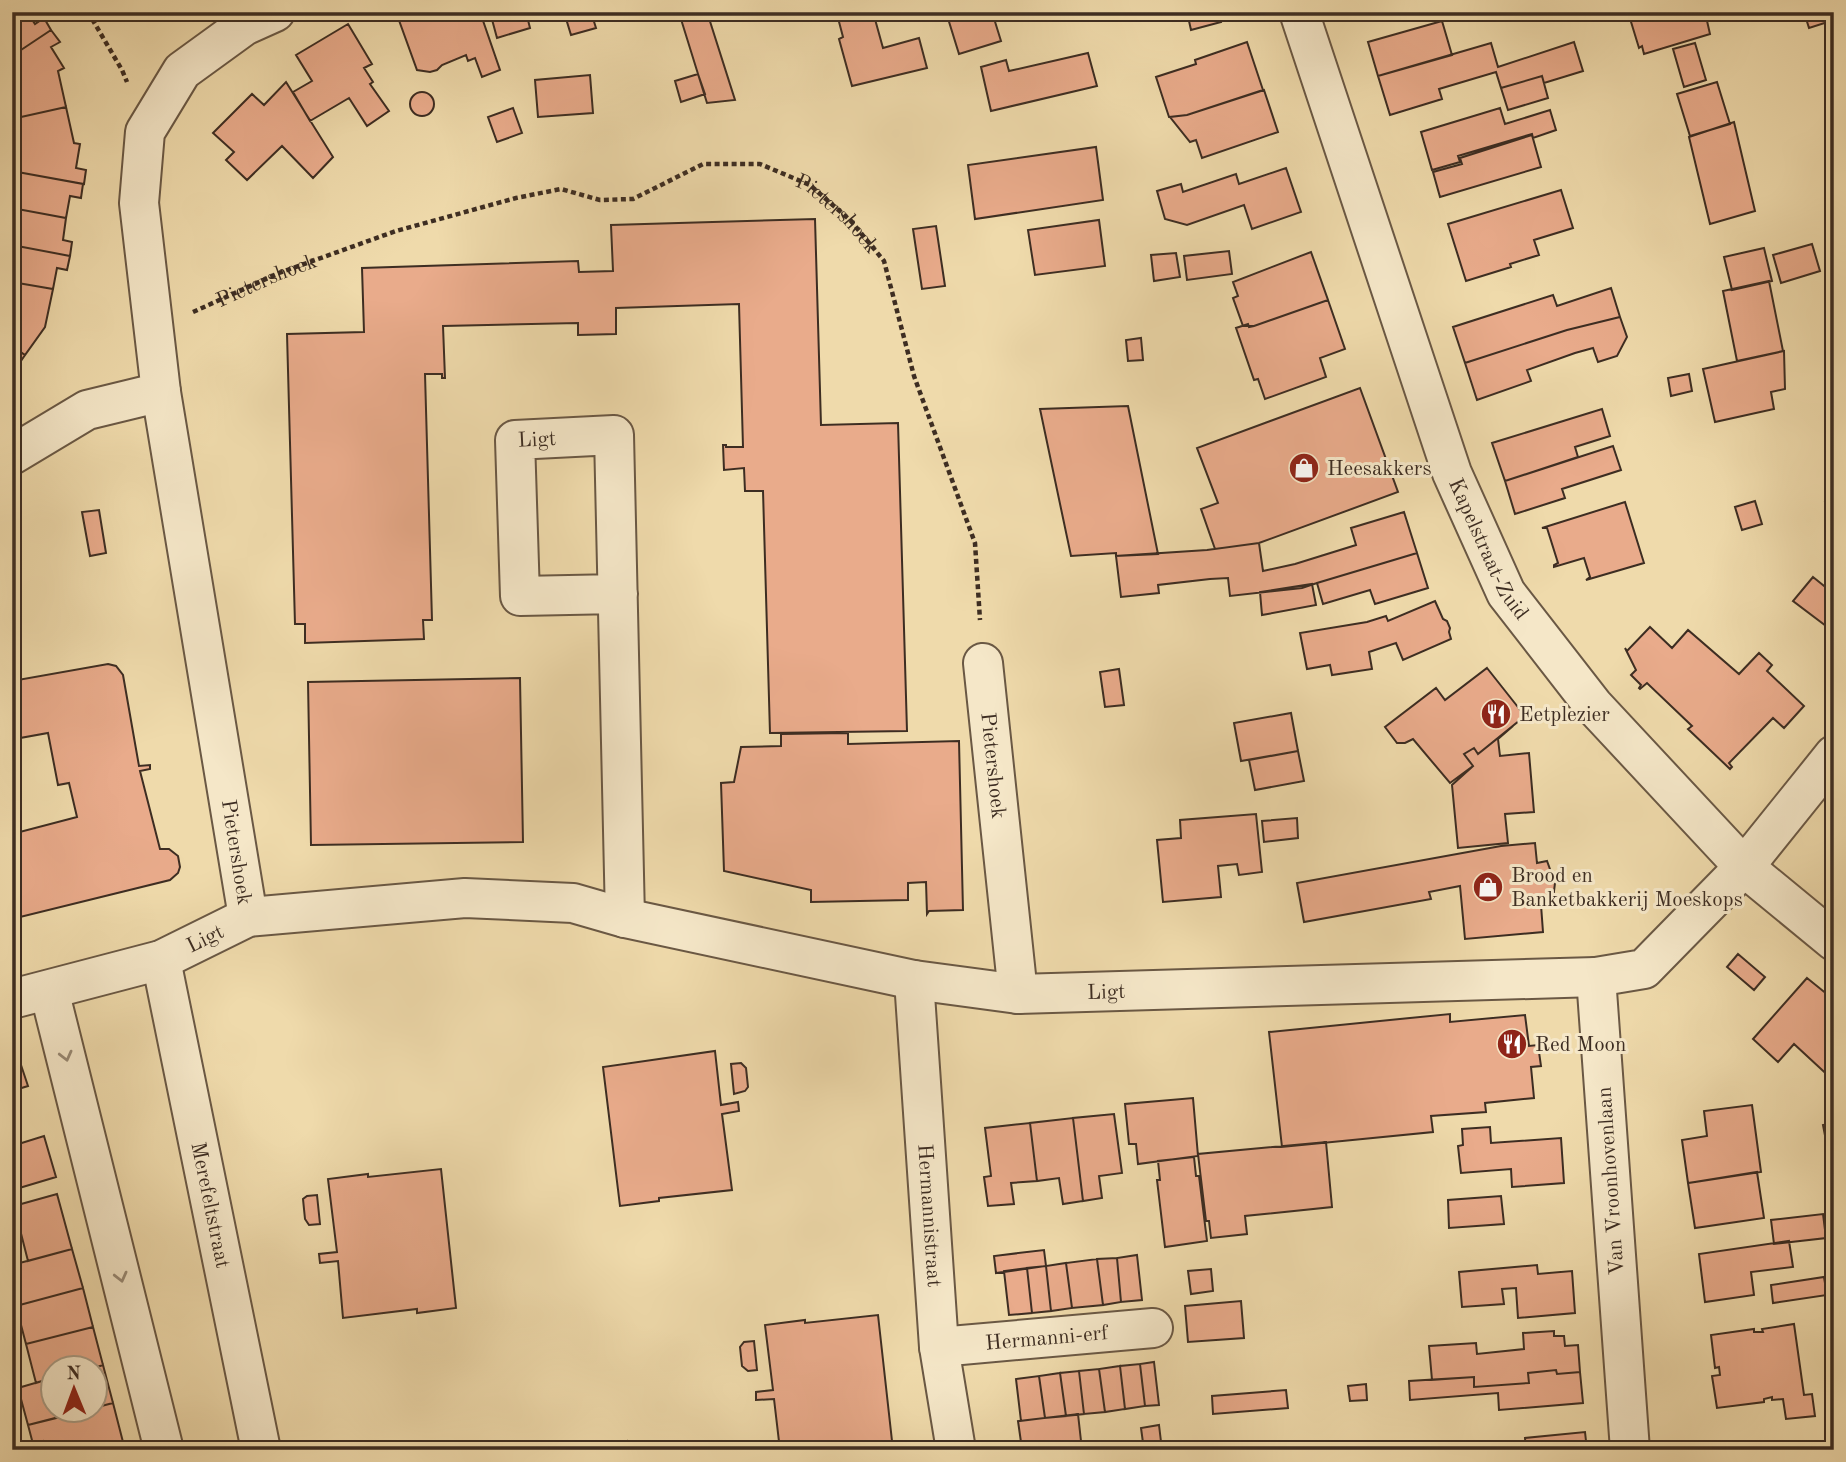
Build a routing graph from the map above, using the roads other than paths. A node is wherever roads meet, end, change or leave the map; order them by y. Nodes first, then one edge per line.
1 (275, 12) edge
2 (1299, 12) edge
3 (161, 393) junction
4 (12, 456) edge
5 (618, 594) junction
6 (983, 663) road end
7 (1834, 755) edge
8 (1744, 867) junction
9 (248, 917) junction
10 (625, 918) junction
11 (1834, 941) edge
12 (161, 960) junction
13 (1595, 977) junction
14 (914, 981) junction
15 (49, 990) junction
16 (1018, 994) junction
17 (12, 999) edge
18 (1153, 1328) dead end
19 (939, 1347) junction
20 (164, 1450) edge
21 (261, 1450) edge
22 (956, 1450) edge
23 (1630, 1450) edge

1 - 3 street, Pietershoek
2 - 8 street, Kapelstraat-Zuid
3 - 4 street
3 - 9 street, Pietershoek
5 - 5 street, Ligt
5 - 10 street, Ligt
6 - 16 street, Pietershoek
7 - 8 street
8 - 11 street, Kapelstraat-Zuid
8 - 13 street
9 - 10 street, Ligt
9 - 12 street, Ligt
10 - 14 street, Ligt
12 - 15 street, Ligt
12 - 21 street, Merefeltstraat
13 - 16 street, Ligt
13 - 23 street, Van Vroonhovenlaan
14 - 16 street, Ligt
14 - 19 street, Hermannistraat
15 - 17 street, Ligt
15 -> 20 street
18 - 19 street, Hermanni-erf
19 - 22 street, Hermannistraat

